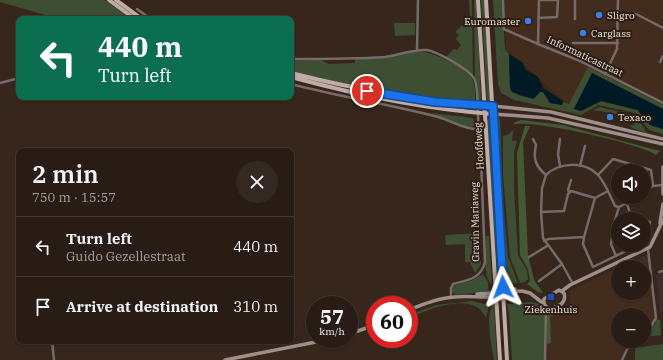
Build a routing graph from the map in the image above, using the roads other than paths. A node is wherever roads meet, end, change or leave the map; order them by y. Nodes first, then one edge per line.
1 (109, 0) edge
2 (116, 0) edge
3 (418, 0) edge
4 (478, 0) edge
5 (486, 0) edge
6 (503, 0) edge
7 (539, 0) edge
8 (558, 0) edge
9 (576, 0) edge
10 (618, 0) edge
11 (137, 9) dead end
12 (618, 15) junction
13 (131, 16) edge
14 (138, 16) edge
15 (147, 16) edge
16 (538, 18) junction
17 (576, 20) dead end
18 (663, 28) edge
19 (573, 43) dead end
20 (618, 43) junction
21 (538, 44) junction
22 (416, 50) junction
23 (663, 56) edge
24 (294, 59) edge
25 (660, 62) dead end
26 (294, 74) edge
27 (605, 74) junction
28 (294, 78) edge
29 (16, 79) edge
30 (0, 84) edge
31 (294, 85) edge
32 (663, 103) edge
33 (477, 105) junction
34 (484, 106) junction
35 (493, 106) junction
36 (477, 112) junction
37 (485, 113) junction
38 (493, 114) junction
39 (478, 128) junction
40 (533, 139) dead end
41 (560, 139) dead end
42 (663, 139) edge
43 (663, 144) edge
44 (585, 146) dead end
45 (629, 164) edge
46 (560, 166) junction
47 (580, 166) junction
48 (663, 167) edge
49 (651, 170) edge
50 (546, 175) junction
51 (598, 175) junction
52 (570, 180) dead end
53 (662, 185) edge
54 (653, 186) joint
55 (569, 192) junction
56 (608, 192) junction
57 (663, 194) edge
58 (595, 198) junction
59 (627, 204) joint
60 (663, 204) edge
61 (618, 208) junction
62 (541, 212) junction
63 (617, 212) edge
64 (628, 212) edge
65 (663, 217) edge
66 (584, 237) junction
67 (544, 241) junction
68 (547, 246) junction
69 (651, 246) edge
70 (614, 252) edge
71 (624, 252) edge
72 (641, 252) edge
73 (648, 252) edge
74 (616, 256) junction
75 (530, 258) dead end
76 (562, 264) junction
77 (663, 271) edge
78 (659, 272) dead end
79 (539, 281) dead end
80 (571, 284) junction
81 (518, 290) junction
82 (562, 290) junction
83 (503, 291) junction
84 (495, 294) junction
85 (565, 294) junction
86 (451, 297) junction
87 (535, 297) junction
88 (544, 299) junction
89 (545, 306) junction
90 (418, 307) edge
91 (550, 309) junction
92 (545, 318) junction
93 (651, 326) edge
94 (52, 344) edge
95 (306, 344) edge
96 (628, 348) edge
97 (242, 358) edge
98 (54, 360) edge
99 (226, 360) edge
100 (500, 360) edge
101 (507, 360) edge
102 (545, 360) edge
103 (622, 360) edge

1 - 13 main road
2 - 14 main road
3 - 22 street
4 - 34 main road, Hoofdweg
5 - 35 main road, Hoofdweg
6 - 21 street
7 - 8 street
7 - 16 street, Informaticastraat
8 - 16 street
9 - 17 street
10 - 12 street
11 - 15 street
12 - 18 street
12 - 20 street
16 - 21 street, Informaticastraat
19 - 20 street
20 - 27 street
21 - 27 street, Informaticastraat
22 - 24 street, Gravin Mariaweg
22 - 33 street, Gravin Mariaweg
23 - 25 street
26 - 33 main road
27 - 32 street, Informaticastraat
28 - 36 main road
29 - 30 street
31 - 39 street
33 - 34 main road
33 - 36 street, Gravin Mariaweg
34 - 35 main road
34 - 37 main road, Hoofdweg
35 - 38 main road, Hoofdweg
35 - 42 main road
36 - 37 main road
36 - 39 street, Gravin Mariaweg
37 - 38 main road
37 - 84 main road, Hoofdweg
38 - 43 main road
38 - 83 main road, Hoofdweg
39 - 86 street, Gravin Mariaweg
40 - 50 street
41 - 46 street
44 - 47 street
45 - 51 street
46 - 47 street
46 - 50 street
47 - 51 street
48 - 53 main road
49 - 54 street
50 - 62 street
51 - 56 street
52 - 55 street
53 - 54 street
53 - 57 main road
55 - 58 street
55 - 62 street
56 - 58 street
56 - 61 street
58 - 66 street
59 - 61 street
59 - 64 street
60 - 65 main road
61 - 63 street
62 - 67 street
65 - 69 main road
66 - 67 street
66 - 74 street
67 - 68 street
68 - 75 street
68 - 76 street
70 - 74 street
71 - 74 street
72 - 80 main road
73 - 93 street
76 - 79 street
76 - 80 street
77 - 78 street
80 - 82 main road
80 - 85 main road
81 - 83 main road
81 - 83 main road
81 - 87 main road
82 - 85 main road
82 - 88 main road
83 - 84 main road
83 - 101 main road, Hoofdweg
84 - 86 main road
84 - 100 main road, Hoofdweg
85 - 91 main road
86 - 90 main road
87 - 88 main road
87 - 89 main road
88 - 89 main road
89 - 91 main road
89 - 92 street
91 - 92 street
92 - 102 street
94 - 98 street
95 - 97 main road
96 - 103 street
97 - 99 main road

